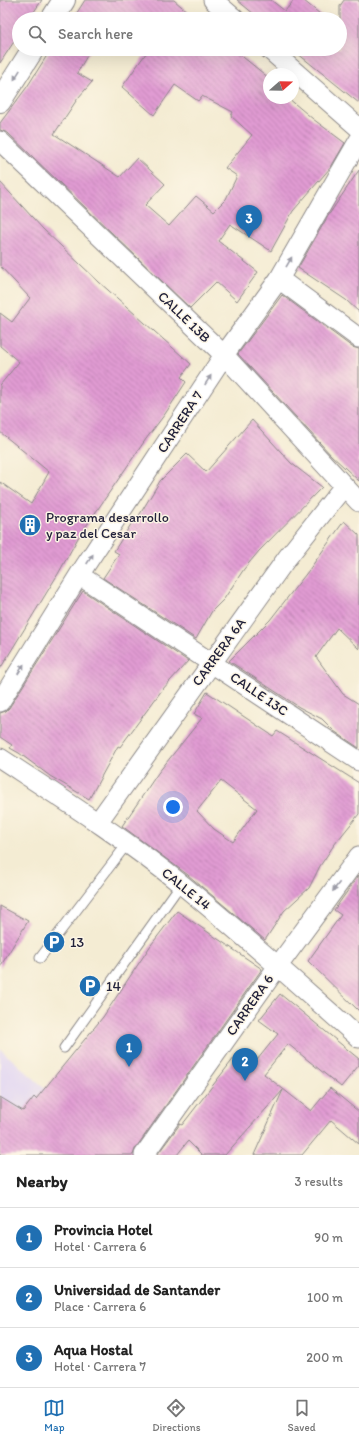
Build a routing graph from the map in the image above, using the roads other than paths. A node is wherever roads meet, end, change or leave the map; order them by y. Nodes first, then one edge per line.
1 (64, 0) edge
2 (213, 0) edge
3 (56, 12) edge
4 (226, 12) edge
5 (29, 56) edge
6 (277, 56) edge
7 (0, 102) edge
8 (359, 128) edge
9 (359, 140) edge
10 (0, 141) edge
11 (279, 279) junction
12 (359, 338) edge
13 (224, 356) junction
14 (344, 486) junction
15 (359, 502) edge
16 (79, 575) junction
17 (211, 663) junction
18 (0, 702) edge
19 (0, 758) edge
20 (359, 761) edge
21 (98, 822) junction
22 (127, 844) junction
23 (359, 856) edge
24 (181, 884) junction
25 (40, 958) dead end
26 (278, 966) junction
27 (359, 1038) edge
28 (64, 1048) dead end
29 (144, 1155) edge

1 - 3 street
2 - 4 street
5 -> 7 street
6 - 8 street
11 -> 9 street, CARRERA 7
10 - 13 street, CALLE 13B
11 - 12 street
11 - 13 street, CARRERA 7
13 - 14 street, CALLE 13B
16 -> 13 street, CARRERA 7
14 - 15 street, CALLE 13B
14 - 17 street, CARRERA 6A
16 - 17 street, CALLE 13C
18 -> 16 street, CARRERA 7
17 - 20 street, CALLE 13C
17 - 21 street, CARRERA 6A
19 - 21 street, CALLE 14
21 - 22 street, CALLE 14
22 - 24 street, CALLE 14
22 - 25 lane
23 -> 26 street, CARRERA 6
24 - 26 street, CALLE 14
24 - 28 lane
26 - 27 street, CALLE 14
26 - 29 street, CARRERA 6

